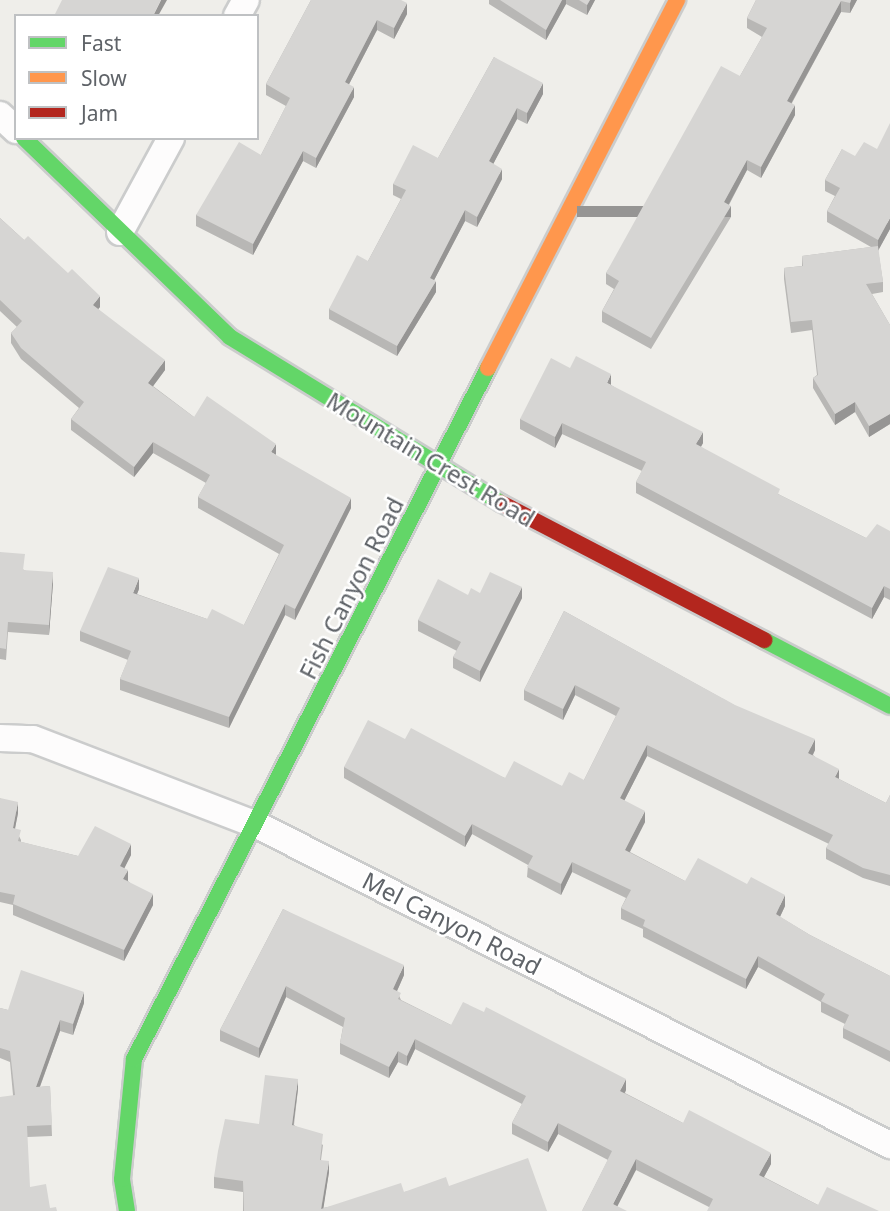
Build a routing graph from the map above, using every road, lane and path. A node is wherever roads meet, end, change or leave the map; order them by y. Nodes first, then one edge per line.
1 (677, 0) edge
2 (0, 115) edge
3 (14, 129) edge
4 (26, 140) edge
5 (170, 140) edge
6 (120, 232) junction
7 (439, 466) junction
8 (890, 706) edge
9 (0, 738) edge
10 (255, 824) junction
11 (890, 1145) edge
12 (127, 1211) edge

1 - 7 street, Fish Canyon Road
2 - 3 street
4 - 6 street, Mountain Crest Road
5 - 6 street
6 - 7 street, Mountain Crest Road
7 - 8 street, Mountain Crest Road
7 - 10 street, Fish Canyon Road
9 - 10 street, Mel Canyon Road
10 - 11 street, Mel Canyon Road
10 - 12 street, Fish Canyon Road

